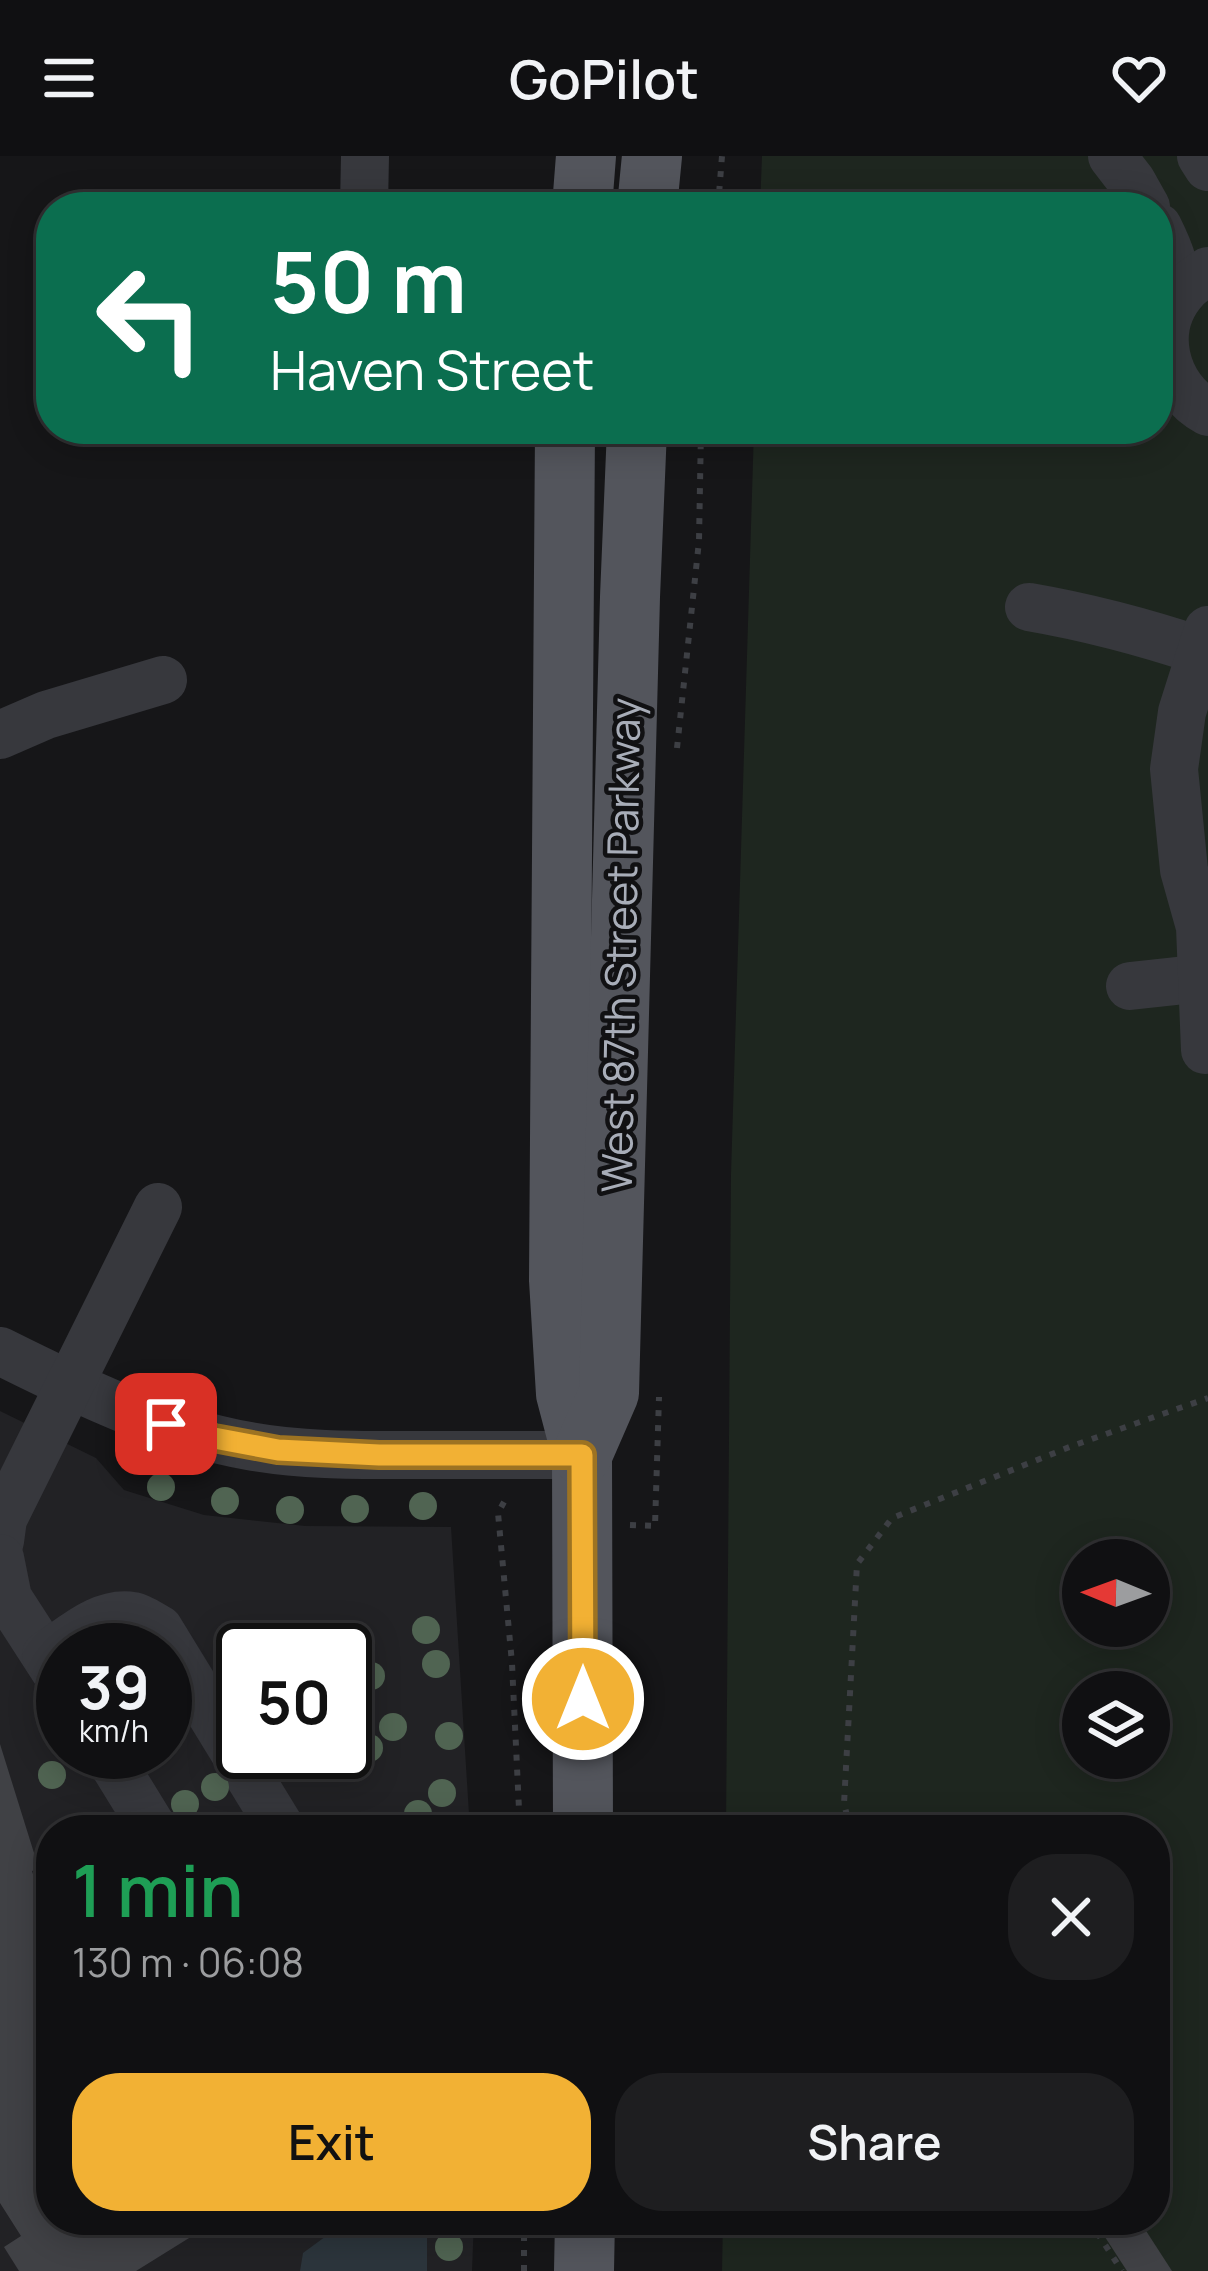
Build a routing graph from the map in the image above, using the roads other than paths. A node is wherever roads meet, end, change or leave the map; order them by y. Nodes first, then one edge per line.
1 (365, 156) edge
2 (586, 156) edge
3 (652, 156) edge
4 (1112, 156) edge
5 (1202, 156) edge
6 (1208, 166) edge
7 (364, 192) edge
8 (583, 192) edge
9 (648, 192) edge
10 (1138, 192) edge
11 (1173, 263) edge
12 (1208, 271) edge
13 (1173, 299) edge
14 (1173, 306) edge
15 (1173, 377) edge
16 (1206, 414) edge
17 (565, 444) edge
18 (636, 444) edge
19 (1029, 607) dead end
20 (1204, 640) edge
21 (163, 680) dead end
22 (0, 735) edge
23 (1193, 817) edge
24 (1130, 986) dead end
25 (1205, 1016) edge
26 (158, 1207) dead end
27 (0, 1351) edge
28 (68, 1384) junction
29 (582, 1455) junction
30 (0, 1541) edge
31 (0, 1558) edge
32 (96, 1623) edge
33 (147, 1623) edge
34 (36, 1640) edge
35 (192, 1684) edge
36 (123, 1779) edge
37 (145, 1815) edge
38 (273, 1815) edge
39 (584, 1815) edge
40 (584, 2235) edge
41 (584, 2271) edge

1 - 7 street
2 - 8 main road
3 - 9 main road
4 - 10 street
5 - 6 street
11 - 13 street
12 - 14 street
15 - 16 street
17 - 29 main road, West 87th Street Parkway
18 - 29 main road, West 87th Street Parkway
19 - 20 street
20 - 23 street
21 - 22 street
23 - 25 street
24 - 25 street
26 - 28 street
27 - 28 street
28 - 29 street
28 - 30 street
29 - 39 main road, West 87th Street Parkway
31 - 34 street
32 - 33 street
35 - 38 street
36 - 37 street
40 - 41 main road

